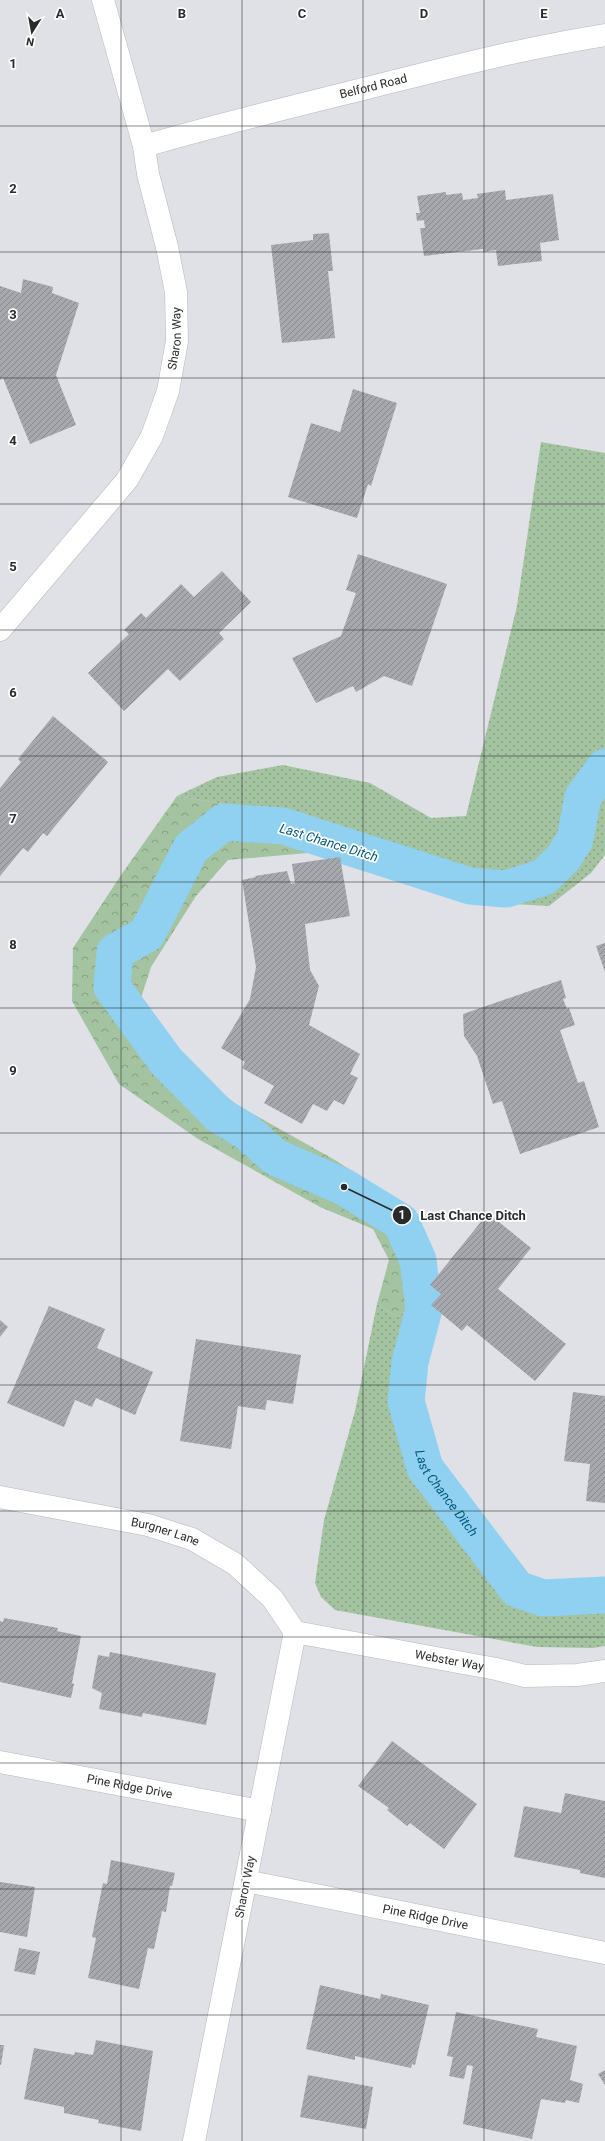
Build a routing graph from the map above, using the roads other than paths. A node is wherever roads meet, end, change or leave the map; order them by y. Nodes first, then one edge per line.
1 (103, 0) edge
2 (605, 35) edge
3 (144, 146) junction
4 (0, 630) edge
5 (0, 1497) edge
6 (295, 1632) junction
7 (605, 1672) edge
8 (0, 1762) edge
9 (260, 1811) junction
10 (246, 1880) junction
11 (605, 1953) edge
12 (194, 2141) edge

1 - 3 street, Sharon Way
2 - 3 street, Belford Road
3 - 4 street, Sharon Way
5 - 6 street, Burgner Lane
6 - 7 street, Webster Way
6 - 9 street, Sharon Way
8 - 9 street, Pine Ridge Drive
9 - 10 street, Sharon Way
10 - 11 street, Pine Ridge Drive
10 - 12 street, Sharon Way

